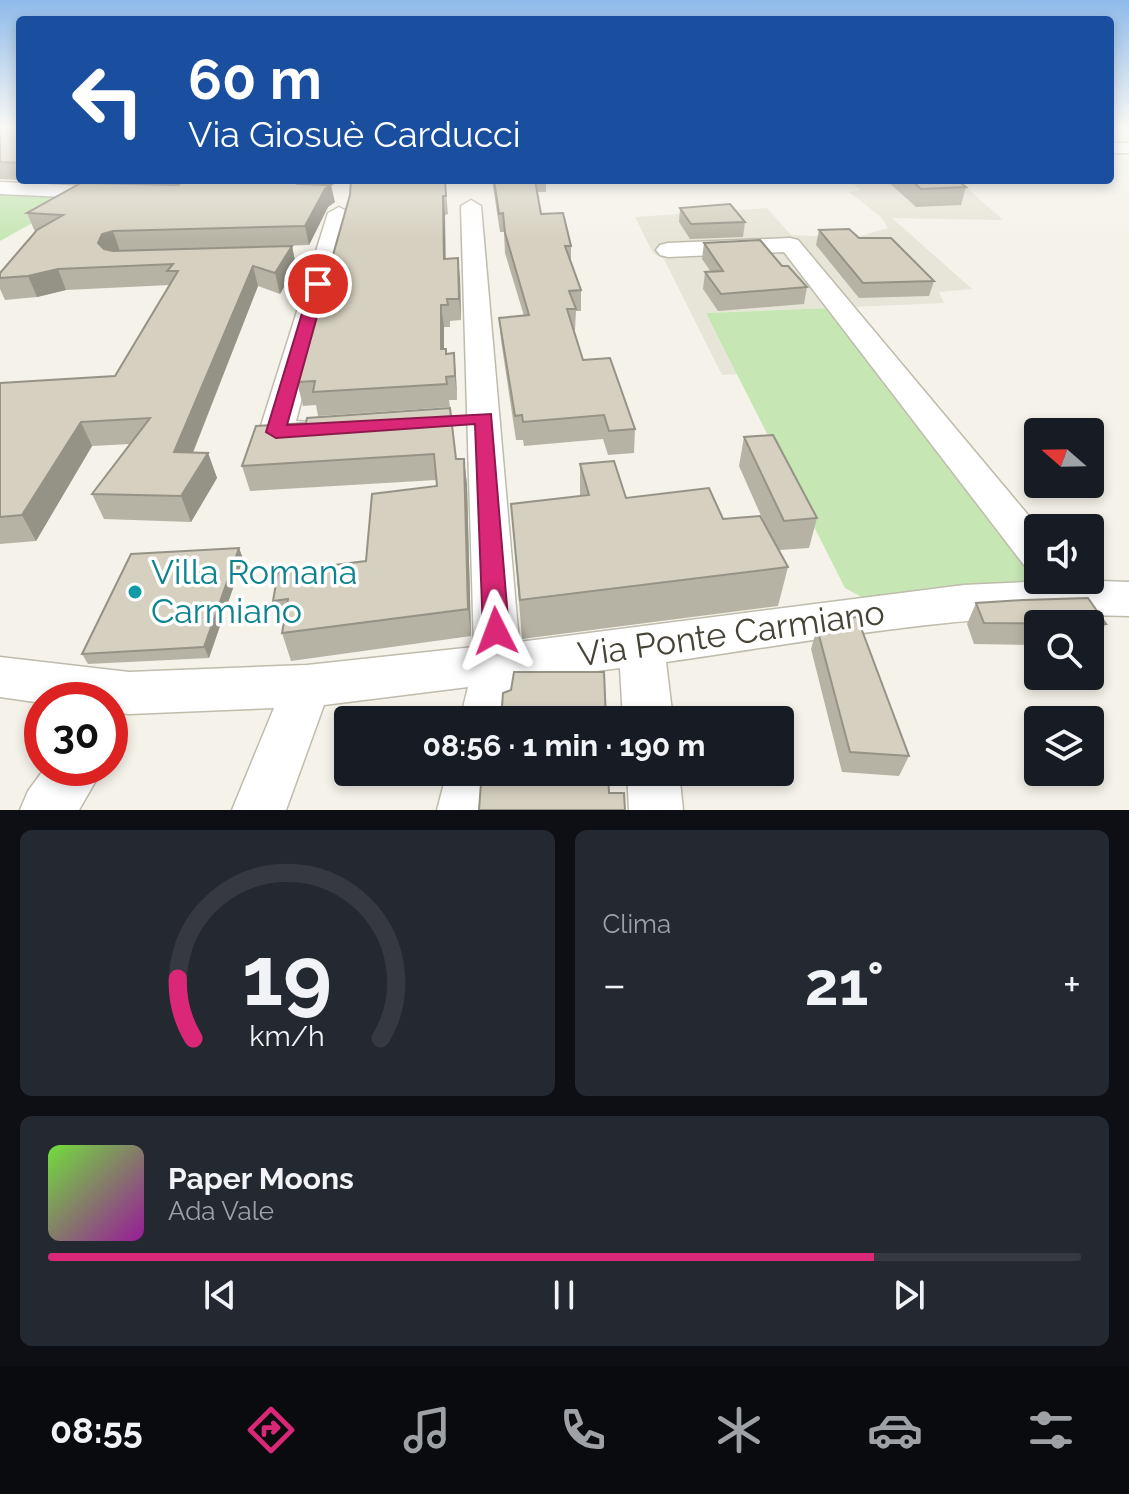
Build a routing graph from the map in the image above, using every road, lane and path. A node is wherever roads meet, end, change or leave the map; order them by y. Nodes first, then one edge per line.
1 (7, 187) edge
2 (128, 194) edge
3 (471, 206) dead end
4 (339, 213) dead end
5 (668, 250) dead end
6 (327, 255) junction
7 (295, 256) edge
8 (335, 428) edge
9 (1024, 537) edge
10 (1027, 594) edge
11 (1098, 594) edge
12 (1129, 599) edge
13 (641, 645) junction
14 (498, 661) junction
15 (0, 677) edge
16 (24, 683) edge
17 (307, 686) junction
18 (128, 705) edge
19 (488, 706) edge
20 (647, 706) edge
21 (64, 786) edge
22 (470, 786) edge
23 (654, 786) edge
24 (47, 810) edge
25 (259, 810) edge
26 (464, 810) edge
27 (656, 810) edge

1 - 2 street
3 - 14 street
4 - 6 street
5 - 9 street
6 - 7 street
6 - 8 street
10 - 13 street, Via Ponte Carmiano
11 - 12 street, Via Ponte Carmiano
13 - 14 street, Via Ponte Carmiano
13 - 20 street
14 - 17 street, Via Ponte Carmiano
14 - 19 street
15 - 16 street, Via Ponte Carmiano
17 - 18 street, Via Ponte Carmiano
17 - 25 street
21 - 24 street
22 - 26 street
23 - 27 street

